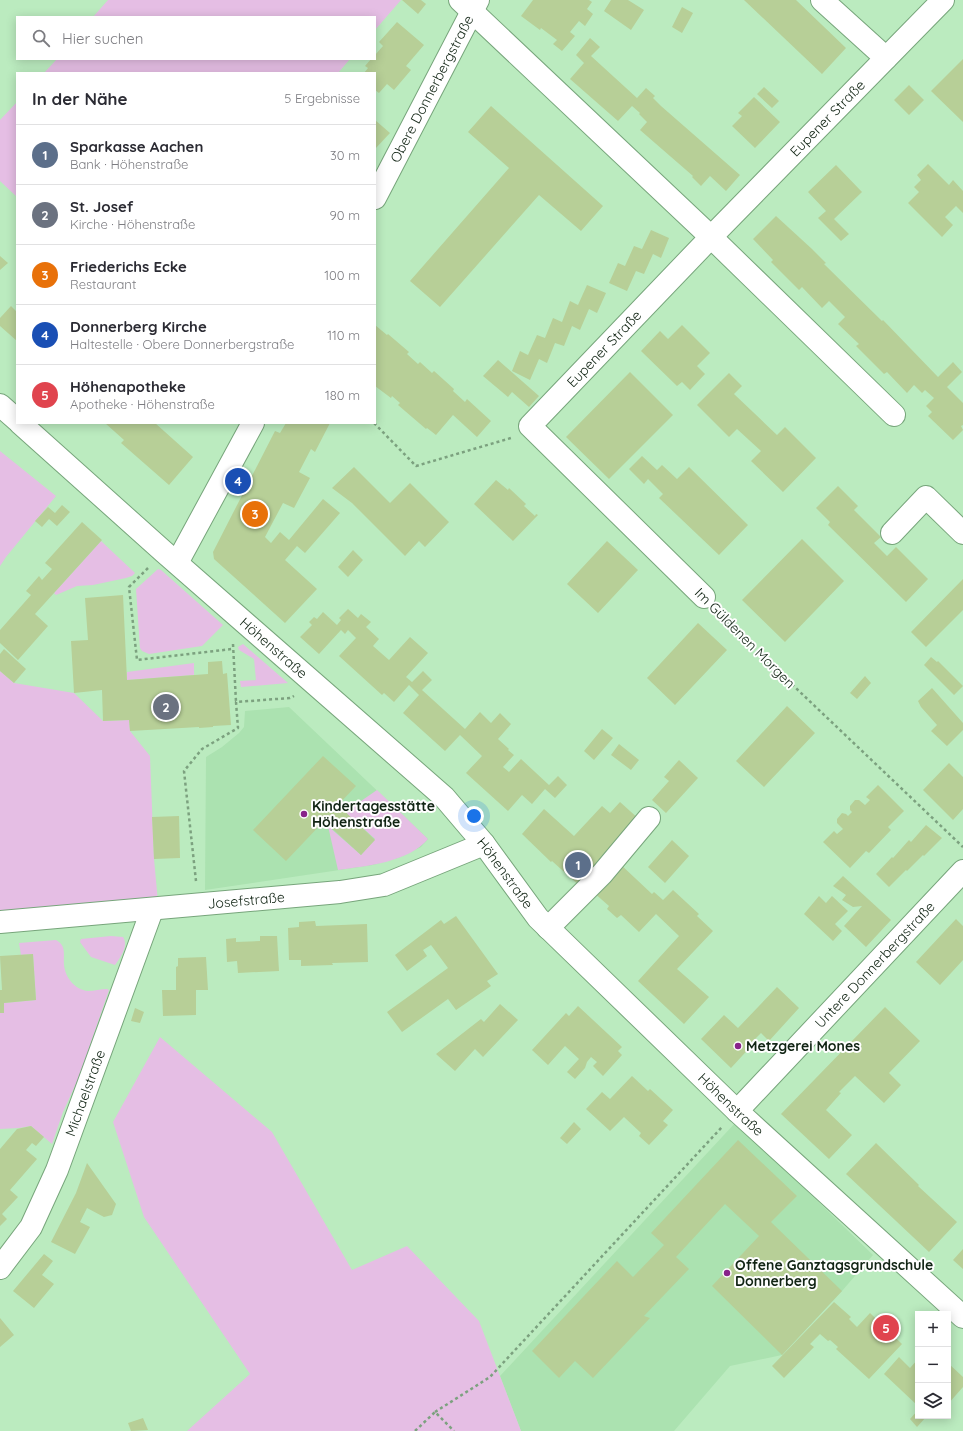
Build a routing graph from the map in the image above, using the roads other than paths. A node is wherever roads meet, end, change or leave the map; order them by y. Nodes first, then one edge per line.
1 (822, 0) edge
2 (943, 0) edge
3 (470, 4) edge
4 (886, 58) junction
5 (376, 196) edge
6 (712, 237) junction
7 (0, 405) edge
8 (894, 415) dead end
9 (16, 419) edge
10 (21, 424) edge
11 (252, 424) edge
12 (530, 426) joint
13 (892, 533) dead end
14 (963, 533) edge
15 (171, 557) junction
16 (704, 597) road end
17 (649, 818) dead end
18 (484, 844) junction
19 (963, 871) edge
20 (152, 910) junction
21 (0, 922) edge
22 (548, 928) junction
23 (738, 1110) junction
24 (0, 1268) edge
25 (963, 1317) edge

1 - 4 street
2 - 4 street, Eupener Straße
3 - 5 street, Obere Donnerbergstraße
3 - 6 street
4 - 6 street, Eupener Straße
6 - 8 street
6 - 12 street, Eupener Straße
7 - 9 street
10 - 15 street, Höhenstraße
11 - 15 street
12 - 16 street, Im Güldenen Morgen
13 - 14 street
15 - 18 street, Höhenstraße
17 - 22 street
18 - 20 street, Josefstraße
18 - 22 street, Höhenstraße
19 - 23 street, Untere Donnerbergstraße
20 - 21 street, Josefstraße
20 - 24 street, Michaelstraße
22 - 23 street, Höhenstraße
23 - 25 street, Höhenstraße

